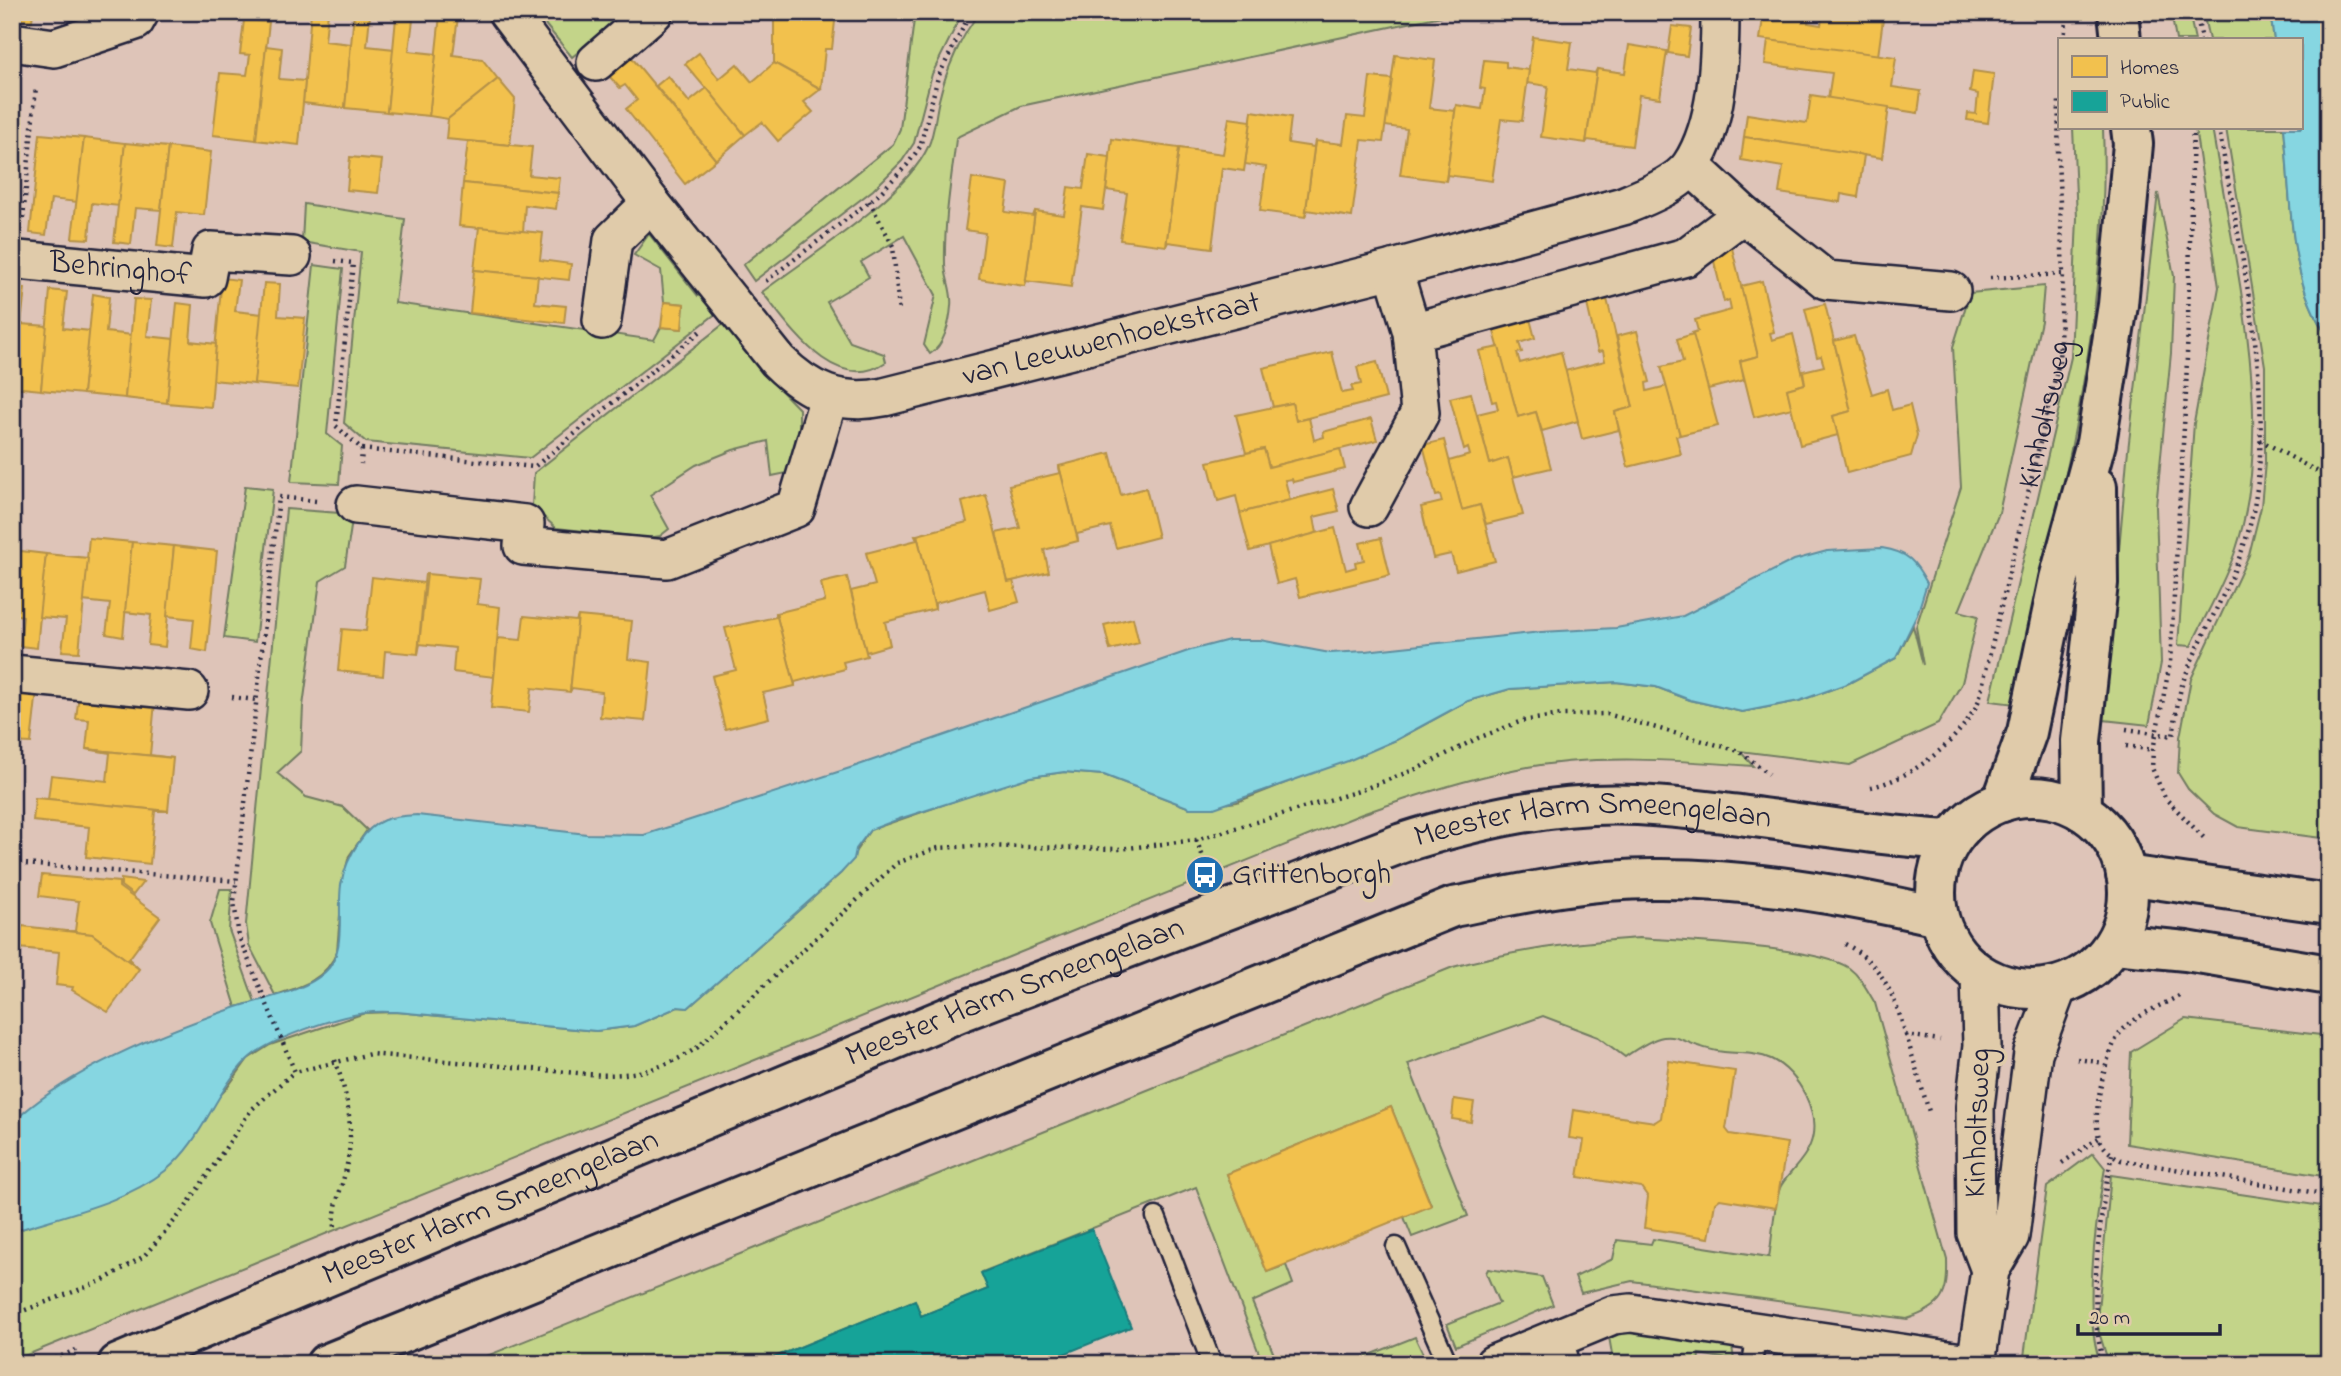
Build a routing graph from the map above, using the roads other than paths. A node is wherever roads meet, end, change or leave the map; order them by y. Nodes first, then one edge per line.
1 (140, 12) edge
2 (507, 12) edge
3 (654, 12) edge
4 (1720, 12) edge
5 (2118, 12) edge
6 (2121, 38) edge
7 (26, 44) edge
8 (596, 62) dead end
9 (2131, 130) edge
10 (1691, 166) junction
11 (651, 203) junction
12 (1743, 214) junction
13 (292, 256) road end
14 (15, 262) edge
15 (1393, 269) junction
16 (1951, 290) road end
17 (602, 320) dead end
18 (1412, 331) junction
19 (829, 397) junction
20 (2096, 443) junction
21 (356, 505) road end
22 (1368, 507) dead end
23 (12, 674) edge
24 (189, 691) dead end
25 (2002, 802) junction
26 (2082, 811) junction
27 (1951, 840) junction
28 (2126, 875) junction
29 (2329, 904) edge
30 (1938, 916) junction
31 (2114, 944) junction
32 (1980, 974) junction
33 (2329, 975) edge
34 (2058, 986) junction
35 (1156, 1217) dead end
36 (1396, 1248) dead end
37 (1990, 1270) junction
38 (1755, 1348) edge
39 (1561, 1350) edge
40 (1211, 1363) edge
41 (118, 1364) edge
42 (326, 1364) edge
43 (1448, 1364) edge
44 (1494, 1364) edge
45 (1975, 1364) edge

1 - 7 street
2 - 11 street, van Leeuwenhoekstraat
3 - 8 street
4 - 10 street
5 - 6 street
9 - 20 street, Kinholtsweg
10 - 12 street
10 - 15 street, van Leeuwenhoekstraat
11 - 17 street
11 - 19 street, van Leeuwenhoekstraat
12 - 16 street
12 - 18 street
13 - 14 street, Behringhof
15 - 18 street
15 - 19 street, van Leeuwenhoekstraat
18 - 22 street
19 - 21 street
20 - 25 street, Kinholtsweg
20 - 26 street, Kinholtsweg
23 - 24 street
25 - 26 street
25 - 27 street
26 - 28 street
27 - 30 street
27 - 41 street, Meester Harm Smeengelaan
28 - 29 street
28 - 31 street
30 - 32 street
30 - 42 street, Meester Harm Smeengelaan
31 - 33 street
31 - 34 street
32 - 34 street
32 - 37 street, Kinholtsweg
34 - 37 street, Kinholtsweg
35 - 40 lane
36 - 43 lane
37 - 45 street, Kinholtsweg
38 - 39 street
38 - 45 street
39 - 44 street

